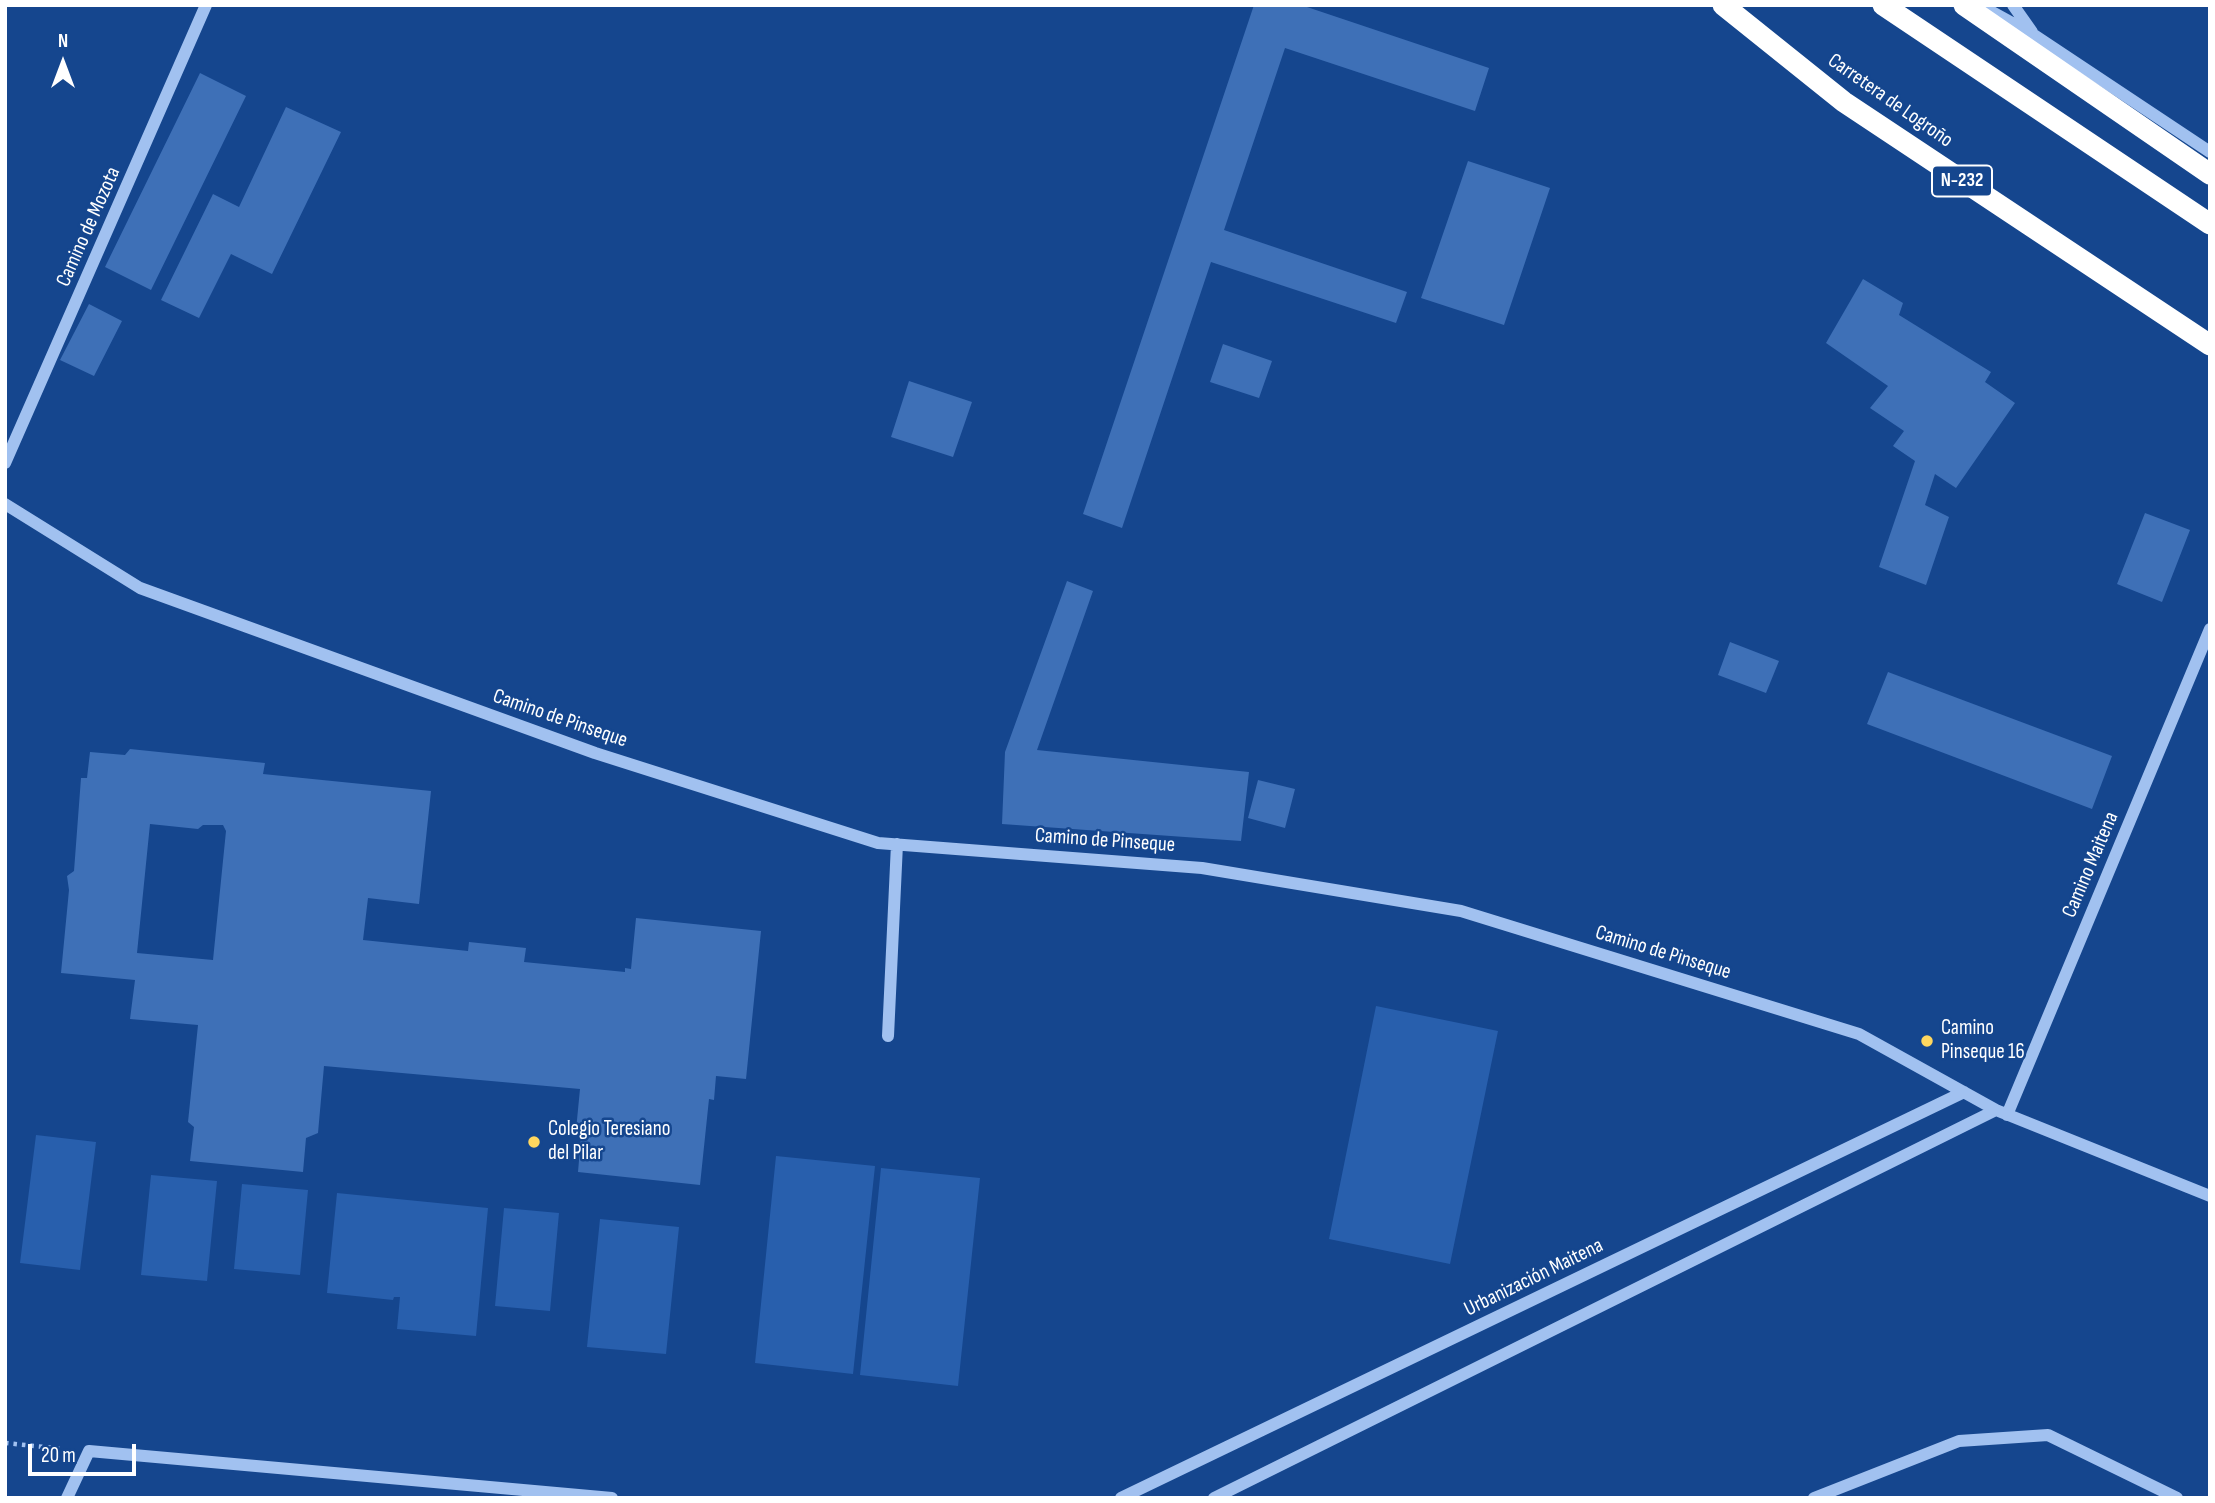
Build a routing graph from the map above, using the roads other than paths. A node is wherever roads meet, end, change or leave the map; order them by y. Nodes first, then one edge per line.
1 (206, 5) edge
2 (1723, 5) edge
3 (1883, 5) edge
4 (1964, 5) edge
5 (1979, 5) edge
6 (2013, 5) edge
7 (2034, 35) junction
8 (2210, 152) edge
9 (2210, 174) edge
10 (2210, 224) edge
11 (2210, 345) edge
12 (5, 463) edge
13 (5, 504) edge
14 (2210, 629) edge
15 (897, 844) junction
16 (888, 1036) dead end
17 (1964, 1092) junction
18 (2002, 1113) junction
19 (2210, 1196) edge
20 (2160, 1494) edge
21 (67, 1498) edge
22 (612, 1498) edge
23 (1121, 1498) edge
24 (1214, 1498) edge
25 (1814, 1498) edge
26 (2177, 1498) edge

1 - 12 street, Camino de Mozota
2 - 11 highway, Carretera de Logroño / N-232
3 - 10 highway
4 - 9 highway
5 - 7 street
6 - 7 street
7 - 8 street
13 - 15 street, Camino de Pinseque
14 - 18 street, Camino Maitena
15 - 16 street
15 - 17 street, Camino de Pinseque
17 - 18 street, Camino de Pinseque
17 - 23 street, Urbanización Maitena
18 - 19 street, Camino de Pinseque
18 - 24 street
20 - 25 street
20 - 26 street
21 - 22 street

